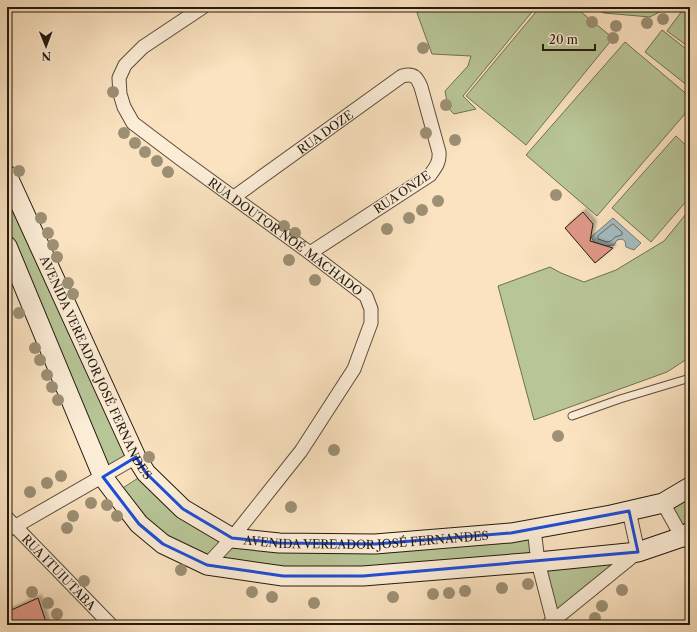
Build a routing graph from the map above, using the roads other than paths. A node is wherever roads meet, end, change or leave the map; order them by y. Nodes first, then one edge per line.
1 (203, 7) edge
2 (418, 78) joint
3 (7, 175) edge
4 (234, 197) junction
5 (7, 246) edge
6 (310, 253) junction
7 (690, 378) edge
8 (572, 416) dead end
9 (136, 457) junction
10 (103, 477) junction
11 (690, 487) edge
12 (663, 503) junction
13 (629, 511) junction
14 (10, 525) edge
15 (534, 529) junction
16 (687, 537) edge
17 (232, 538) junction
18 (638, 552) junction
19 (538, 562) junction
20 (207, 565) junction
21 (551, 622) edge
22 (111, 625) edge

1 - 4 street, RUA DOUTOR NOÉ MACHADO
2 - 4 street, RUA DOZE
2 - 6 street, RUA ONZE
3 - 9 street, AVENIDA VEREADOR JOSÉ FERNANDES
4 - 6 street, RUA DOUTOR NOÉ MACHADO
5 - 10 street
6 - 17 street, RUA DOUTOR NOÉ MACHADO
7 - 8 lane
9 - 10 street
9 - 17 street, AVENIDA VEREADOR JOSÉ FERNANDES
10 - 14 street
10 - 20 street
11 - 12 street, AVENIDA VEREADOR JOSÉ FERNANDES
12 - 13 street, AVENIDA VEREADOR JOSÉ FERNANDES
12 - 16 street
13 - 15 street, AVENIDA VEREADOR JOSÉ FERNANDES
13 - 18 street
14 - 22 street, RUA ITUIUTABA
15 - 17 street, AVENIDA VEREADOR JOSÉ FERNANDES
15 - 19 street
16 - 18 street
17 - 20 street, RUA DOUTOR NOÉ MACHADO
18 - 19 street
18 - 21 street
19 - 20 street
19 - 21 street

